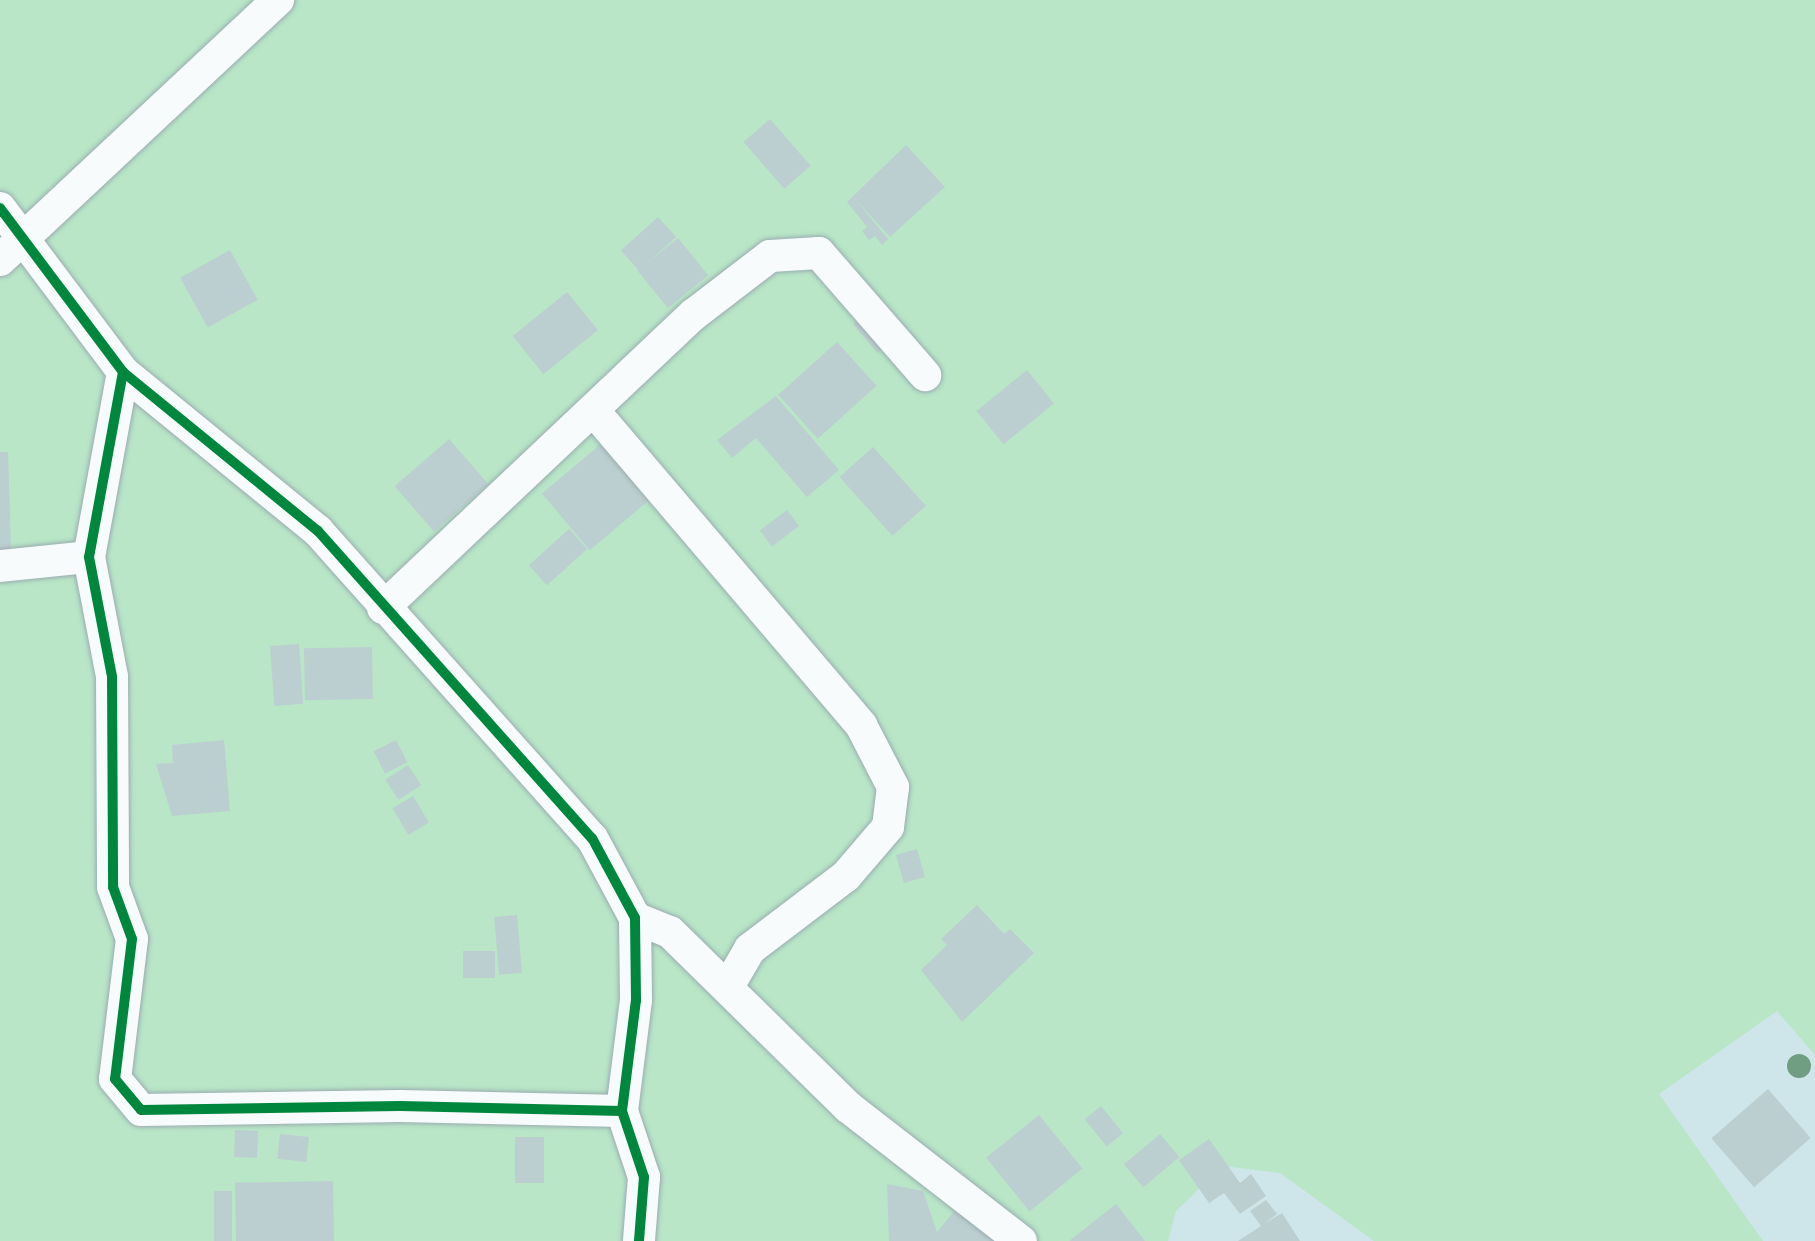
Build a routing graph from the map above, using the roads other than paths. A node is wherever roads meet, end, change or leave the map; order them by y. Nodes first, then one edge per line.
1 (278, 0) edge
2 (0, 208) edge
3 (12, 250) edge
4 (123, 372) junction
5 (925, 375) dead end
6 (593, 410) junction
7 (89, 557) junction
8 (0, 566) edge
9 (383, 608) junction
10 (635, 918) junction
11 (729, 985) junction
12 (622, 1111) junction
13 (639, 1241) edge
14 (1021, 1241) edge

1 - 3 street
2 - 3 street
3 - 4 street
4 - 7 street
4 - 9 street
5 - 6 street
6 - 9 street
6 - 11 street
7 - 8 street
7 - 12 street
9 - 10 street
10 - 11 street
10 - 12 street
11 - 14 street
12 - 13 street

